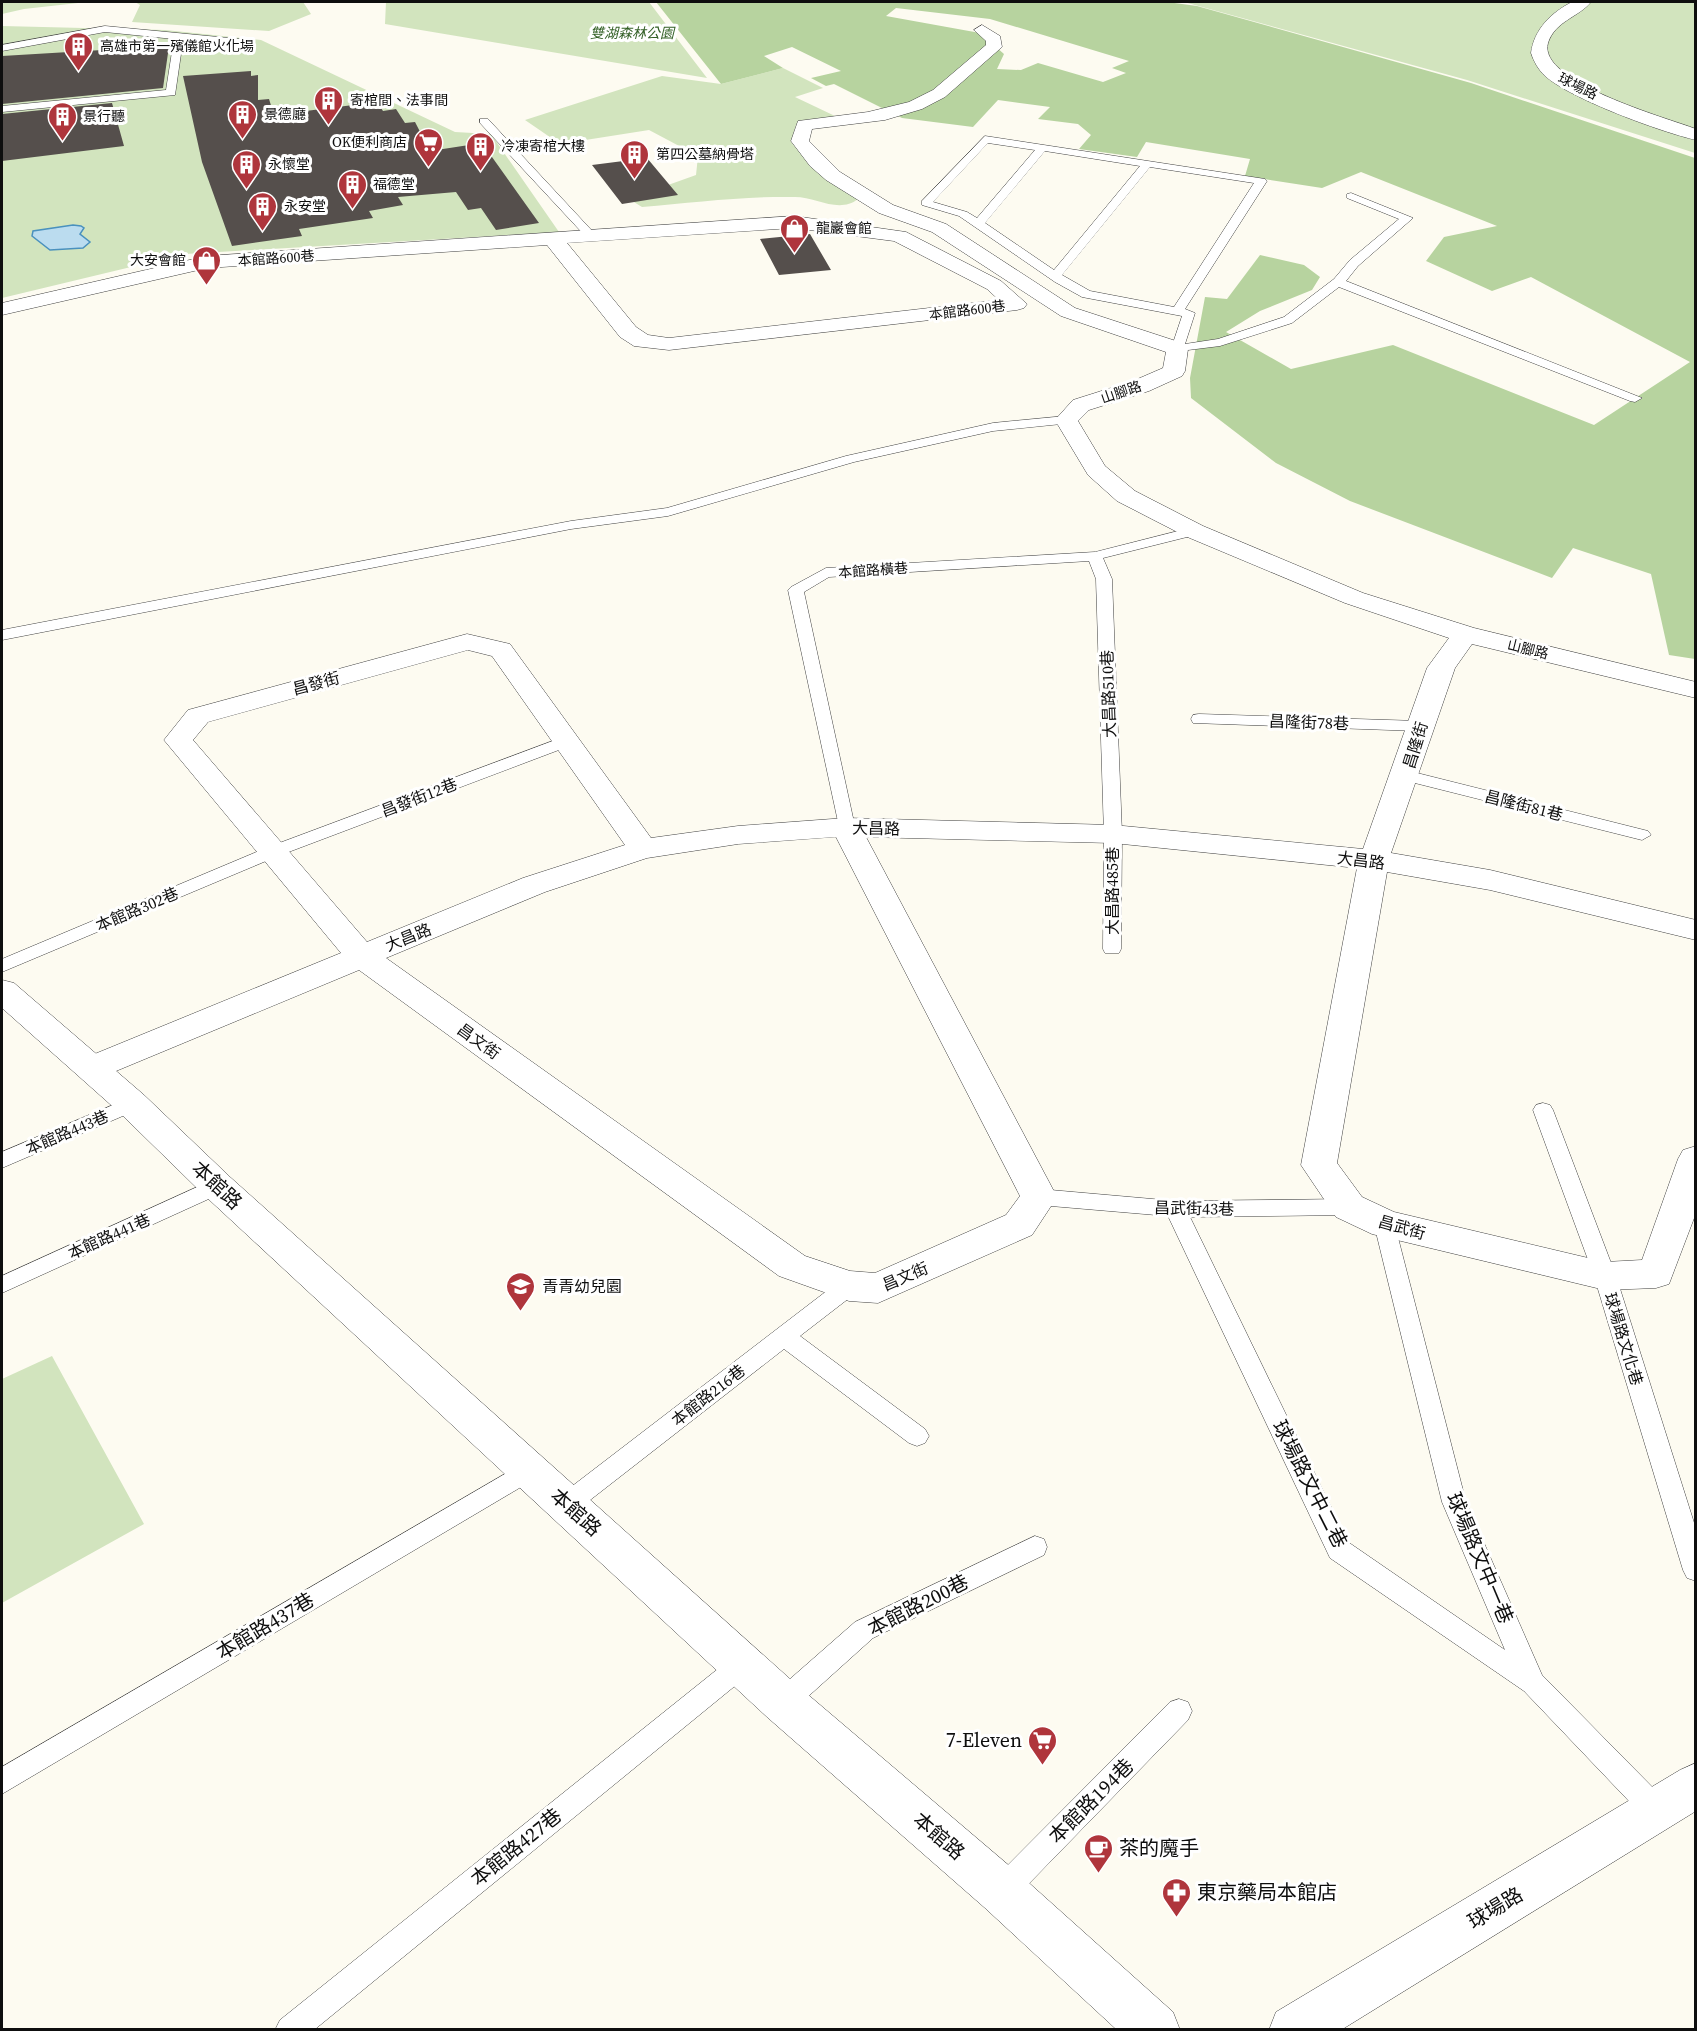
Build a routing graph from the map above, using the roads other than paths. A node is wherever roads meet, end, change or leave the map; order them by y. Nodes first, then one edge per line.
1 (1583, 2) edge
2 (982, 30) dead end
3 (179, 36) junction
4 (249, 43) dead end
5 (2, 48) edge
6 (2, 109) edge
7 (484, 121) dead end
8 (1695, 135) edge
9 (1042, 148) junction
10 (1147, 164) junction
11 (1352, 196) dead end
12 (978, 224) junction
13 (592, 237) junction
14 (554, 240) junction
15 (1055, 276) junction
16 (1338, 282) junction
17 (2, 309) edge
18 (1177, 311) junction
19 (1177, 349) junction
20 (1635, 398) dead end
21 (1066, 420) junction
22 (1194, 531) junction
23 (1095, 556) junction
24 (1465, 634) junction
25 (2, 635) edge
26 (1695, 690) edge
27 (1199, 719) dead end
28 (1419, 726) junction
29 (566, 741) junction
30 (1405, 775) junction
31 (846, 827) junction
32 (1113, 834) junction
33 (1642, 835) dead end
34 (644, 849) junction
35 (272, 852) junction
36 (1374, 860) junction
37 (1695, 930) edge
38 (1112, 949) dead end
39 (361, 956) junction
40 (2, 966) edge
41 (2, 991) edge
42 (92, 1068) junction
43 (132, 1104) junction
44 (1543, 1110) dead end
45 (1695, 1159) edge
46 (2, 1160) edge
47 (217, 1186) junction
48 (1039, 1197) junction
49 (1349, 1207) junction
50 (1176, 1209) junction
51 (1385, 1224) junction
52 (1605, 1276) junction
53 (2, 1285) edge
54 (849, 1286) junction
55 (784, 1337) junction
56 (917, 1436) dead end
57 (530, 1470) junction
58 (567, 1504) junction
59 (1035, 1547) dead end
60 (1695, 1570) edge
61 (743, 1664) junction
62 (1533, 1683) junction
63 (783, 1702) junction
64 (1179, 1711) dead end
65 (2, 1781) edge
66 (1695, 1785) edge
67 (1676, 1810) edge
68 (1002, 1891) junction
69 (290, 2030) edge
70 (1155, 2030) edge
71 (1294, 2030) edge

1 - 8 street, 球場路
2 - 19 street
3 - 4 lane
3 - 5 lane
3 - 6 lane
7 - 13 lane
9 - 10 lane
9 - 12 lane
9 - 12 lane
10 - 15 lane
10 - 18 lane
11 - 16 lane
12 - 15 lane
13 - 14 street, 本館路600巷
13 - 14 street, 本館路600巷
14 - 17 street, 本館路600巷
15 - 18 lane
16 - 19 lane
16 - 20 lane
18 - 19 lane
19 - 21 street, 山腳路
21 - 22 street, 山腳路
21 - 25 lane
22 - 23 lane, 本館路橫巷
22 - 24 street, 山腳路
23 - 31 lane, 本館路橫巷
23 - 32 lane, 大昌路510巷
24 - 26 street, 山腳路
24 - 28 street, 昌隆街
27 - 28 lane, 昌隆街78巷
28 - 30 street, 昌隆街
29 - 34 street, 昌發街
29 - 35 lane, 昌發街12巷
29 - 35 street, 昌發街
30 - 33 lane, 昌隆街81巷
30 - 36 street, 昌隆街
31 - 32 street, 大昌路
31 - 34 street, 大昌路
31 - 48 street
32 - 36 street, 大昌路
32 - 38 lane, 大昌路485巷
34 - 39 street, 大昌路
35 - 39 street, 昌發街
35 - 40 lane, 本館路302巷
36 - 37 street, 大昌路
36 - 49 street, 昌武街
39 - 42 street, 大昌路
39 - 54 street, 昌文街
41 - 42 street, 本館路
42 - 43 street, 本館路
43 - 46 lane, 本館路443巷
43 - 47 street, 本館路
44 - 52 lane, 球場路文化巷
45 - 52 street, 昌武街
47 - 53 lane, 本館路441巷
47 - 57 street, 本館路
48 - 50 lane, 昌武街43巷
48 - 54 street, 昌文街
49 - 50 lane, 昌武街43巷
49 - 51 street, 昌武街
50 - 62 lane, 球場路文中二巷
51 - 52 street, 昌武街
51 - 62 lane, 球場路文中一巷
52 - 60 lane, 球場路文化巷
54 - 55 lane, 本館路216巷
55 - 56 lane
55 - 58 lane, 本館路216巷
57 - 58 street, 本館路
57 - 65 lane, 本館路437巷
58 - 61 street, 本館路
59 - 63 lane, 本館路200巷
61 - 63 street, 本館路
61 - 69 lane, 本館路427巷
62 - 67 lane, 球場路文中一巷
63 - 68 street, 本館路
64 - 68 lane, 本館路194巷
66 - 67 street, 球場路
67 - 71 street, 球場路
68 - 70 street, 本館路

